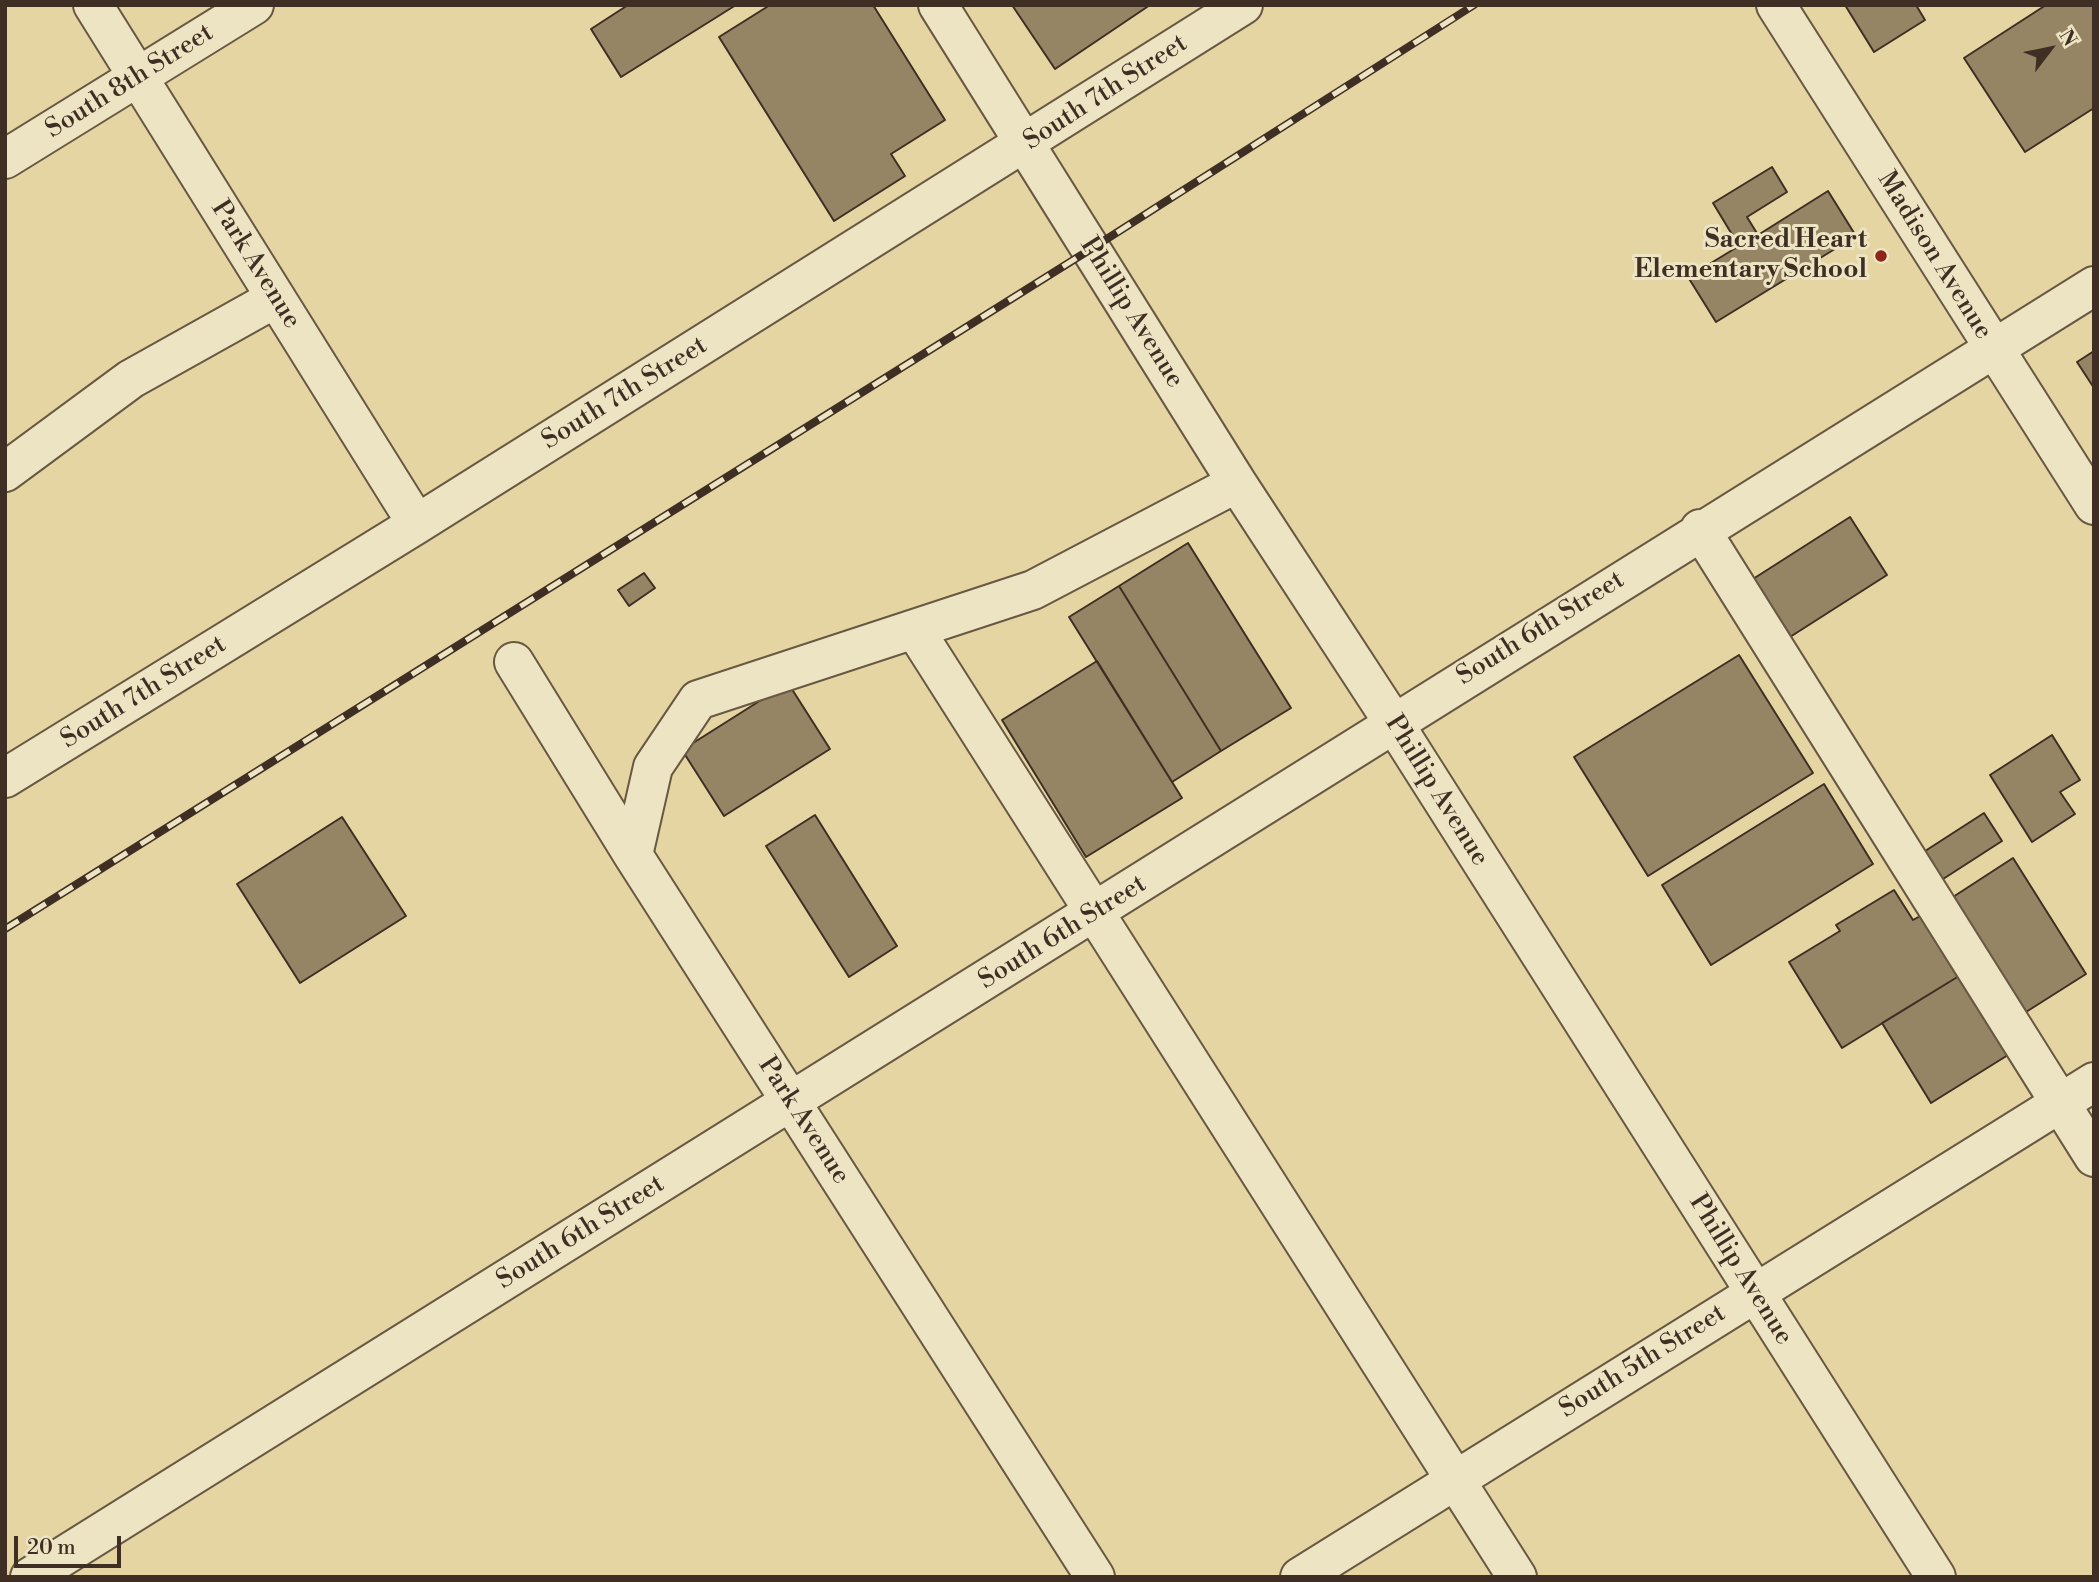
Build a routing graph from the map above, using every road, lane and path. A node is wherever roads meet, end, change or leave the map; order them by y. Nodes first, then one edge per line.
1 (93, 5) edge
2 (254, 5) edge
3 (938, 5) edge
4 (1243, 5) edge
5 (1776, 5) edge
6 (138, 78) junction
7 (1026, 144) junction
8 (5, 159) edge
9 (2094, 286) edge
10 (276, 298) junction
11 (1993, 349) junction
12 (5, 471) edge
13 (1237, 483) junction
14 (2094, 505) edge
15 (418, 524) junction
16 (1700, 529) junction
17 (915, 630) junction
18 (514, 662) dead end
19 (1393, 722) junction
20 (5, 778) edge
21 (633, 855) junction
22 (1094, 914) junction
23 (2094, 1082) edge
24 (791, 1102) junction
25 (2060, 1104) junction
26 (2094, 1157) edge
27 (1753, 1292) junction
28 (1456, 1480) junction
29 (30, 1577) edge
30 (1095, 1577) edge
31 (1300, 1577) edge
32 (1517, 1577) edge
33 (1936, 1577) edge

1 - 6 street, Park Avenue
2 - 6 street, South 8th Street
3 - 7 street, Phillip Avenue
4 - 7 street, South 7th Street
5 - 11 street, Madison Avenue
6 - 8 street, South 8th Street
6 - 10 street, Park Avenue
7 - 13 street, Phillip Avenue
7 - 15 street, South 7th Street
9 - 11 street, South 6th Street
10 - 12 street
10 - 15 street, Park Avenue
11 - 14 street, Madison Avenue
11 - 16 street, South 6th Street
13 - 17 street
13 - 19 street, Phillip Avenue
15 - 20 street, South 7th Street
16 - 19 street, South 6th Street
16 - 25 street
17 - 21 street
17 - 22 street
18 - 21 street, Park Avenue
19 - 22 street, South 6th Street
19 - 27 street, Phillip Avenue
21 - 24 street, Park Avenue
22 - 24 street, South 6th Street
22 - 28 street
23 - 25 street, South 5th Street
24 - 29 street, South 6th Street
24 - 30 street, Park Avenue
25 - 26 street
25 - 27 street, South 5th Street
27 - 28 street, South 5th Street
27 - 33 street, Phillip Avenue
28 - 31 street, South 5th Street
28 - 32 street

